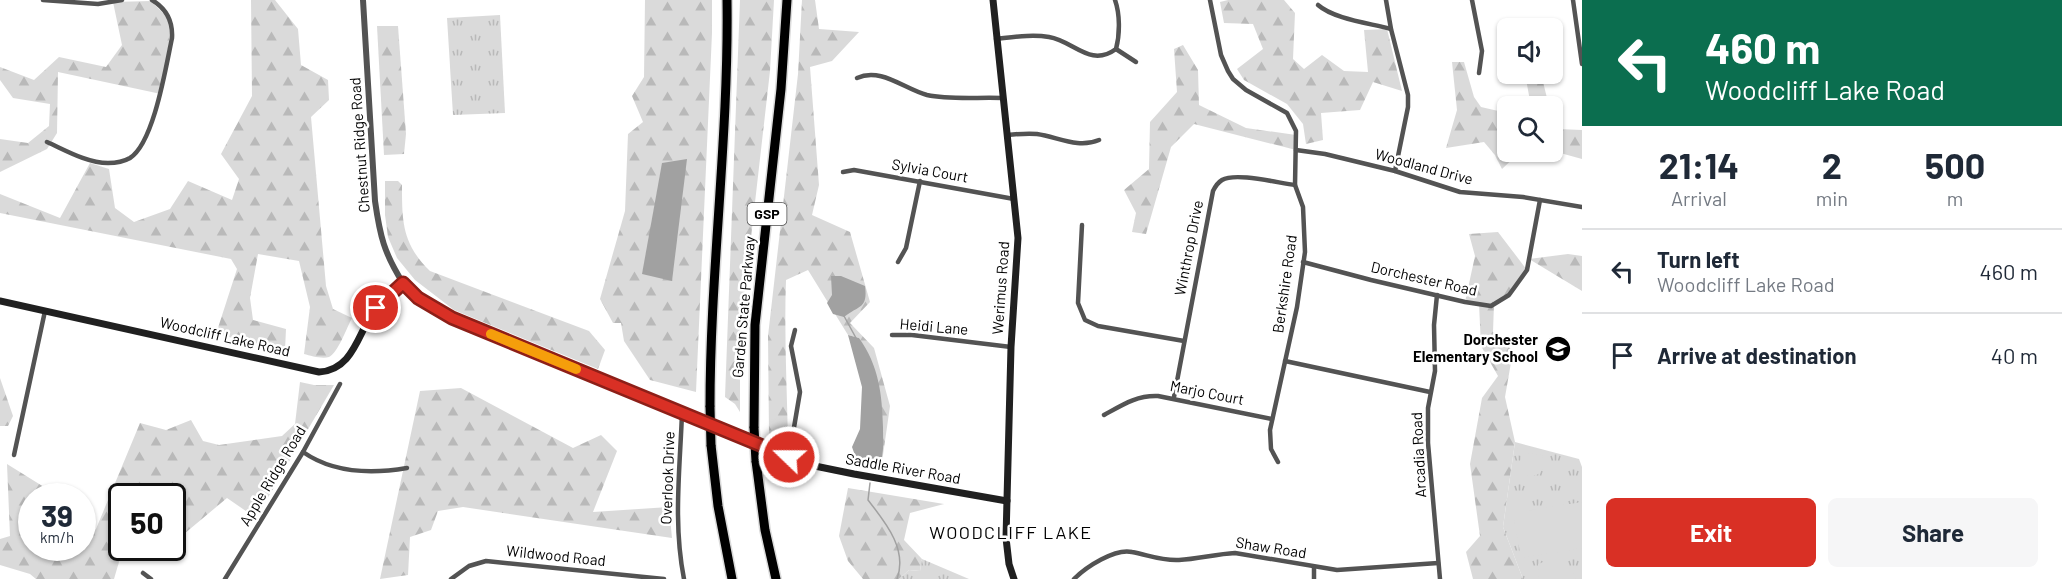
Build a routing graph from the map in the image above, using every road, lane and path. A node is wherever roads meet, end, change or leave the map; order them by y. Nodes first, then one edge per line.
1 (43, 0) edge
2 (122, 0) edge
3 (152, 0) edge
4 (363, 0) edge
5 (727, 0) edge
6 (787, 0) edge
7 (993, 0) edge
8 (1115, 0) edge
9 (1210, 0) edge
10 (1386, 0) edge
11 (1472, 0) edge
12 (1573, 0) edge
13 (1318, 5) dead end
14 (1391, 29) junction
15 (996, 39) junction
16 (1116, 49) junction
17 (1136, 62) dead end
18 (1582, 64) edge
19 (1479, 73) dead end
20 (857, 78) dead end
21 (1002, 98) junction
22 (1007, 135) junction
23 (1099, 140) dead end
24 (47, 142) dead end
25 (1296, 150) junction
26 (1395, 171) junction
27 (843, 172) dead end
28 (920, 181) junction
29 (1295, 185) junction
30 (1014, 199) junction
31 (1540, 200) junction
32 (1582, 207) edge
33 (1082, 225) dead end
34 (1303, 261) junction
35 (898, 262) dead end
36 (403, 283) junction
37 (1437, 295) junction
38 (0, 301) edge
39 (45, 311) junction
40 (795, 330) dead end
41 (892, 335) dead end
42 (1184, 341) junction
43 (1011, 347) junction
44 (1285, 361) junction
45 (340, 384) dead end
46 (1430, 392) junction
47 (1174, 397) junction
48 (682, 413) junction
49 (1104, 415) dead end
50 (1272, 419) junction
51 (303, 452) junction
52 (14, 455) dead end
53 (789, 457) junction
54 (1278, 462) dead end
55 (407, 468) dead end
56 (1007, 501) junction
57 (1438, 563) junction
58 (1314, 568) junction
59 (143, 573) dead end
60 (1014, 578) edge
61 (151, 579) edge
62 (225, 579) edge
63 (451, 579) edge
64 (664, 579) edge
65 (684, 579) edge
66 (732, 579) edge
67 (776, 579) edge
68 (1021, 579) edge
69 (1074, 579) edge
70 (1314, 579) edge
71 (1440, 579) edge

1 - 2 street
3 - 24 street
4 - 36 street, Chestnut Ridge Road
5 - 66 highway, Garden State Parkway, bridge
6 - 67 highway, Garden State Parkway / GSP, bridge
7 - 15 main road, Werimus Road
8 - 16 street
9 - 25 street, Berkshire Road
10 - 14 street
11 - 19 street
12 - 18 street
13 - 14 street
14 - 26 street
15 - 16 street
15 - 21 main road, Werimus Road
16 - 17 street
20 - 21 street
21 - 22 main road, Werimus Road
22 - 23 street
22 - 30 main road, Werimus Road
25 - 26 street, Woodland Drive
25 - 29 street, Berkshire Road
26 - 31 street, Woodland Drive
27 - 28 street, Sylvia Court
28 - 30 street, Sylvia Court
28 - 35 street
29 - 34 street, Berkshire Road
29 - 42 street, Winthrop Drive
30 - 43 main road, Werimus Road
31 - 32 street, Woodland Drive
31 - 37 street, Dorchester Road
33 - 42 street
34 - 37 street, Dorchester Road
34 - 44 street, Berkshire Road
36 - 39 main road, Woodcliff Lake Road
36 - 48 main road, Saddle River Road
37 - 46 street, Arcadia Road
38 - 39 main road, Woodcliff Lake Road
39 - 52 street
40 - 53 street
41 - 43 street, Heidi Lane
42 - 47 street, Winthrop Drive
43 - 56 main road, Werimus Road
44 - 46 street
44 - 50 street, Berkshire Road
45 - 51 street, Apple Ridge Road
46 - 57 street, Arcadia Road
47 - 49 street, Marjo Court
47 - 50 street, Marjo Court
48 - 53 main road, Saddle River Road
48 - 65 street, Overlook Drive
50 - 54 street, Berkshire Road
51 - 55 street
51 - 62 street, Apple Ridge Road
53 - 56 main road, Saddle River Road
56 - 60 main road, Werimus Road
57 - 58 street, Shaw Road
57 - 71 street, Arcadia Road
58 - 69 street, Shaw Road
58 - 70 street
59 - 61 street
60 - 68 street
63 - 64 street, Wildwood Road

